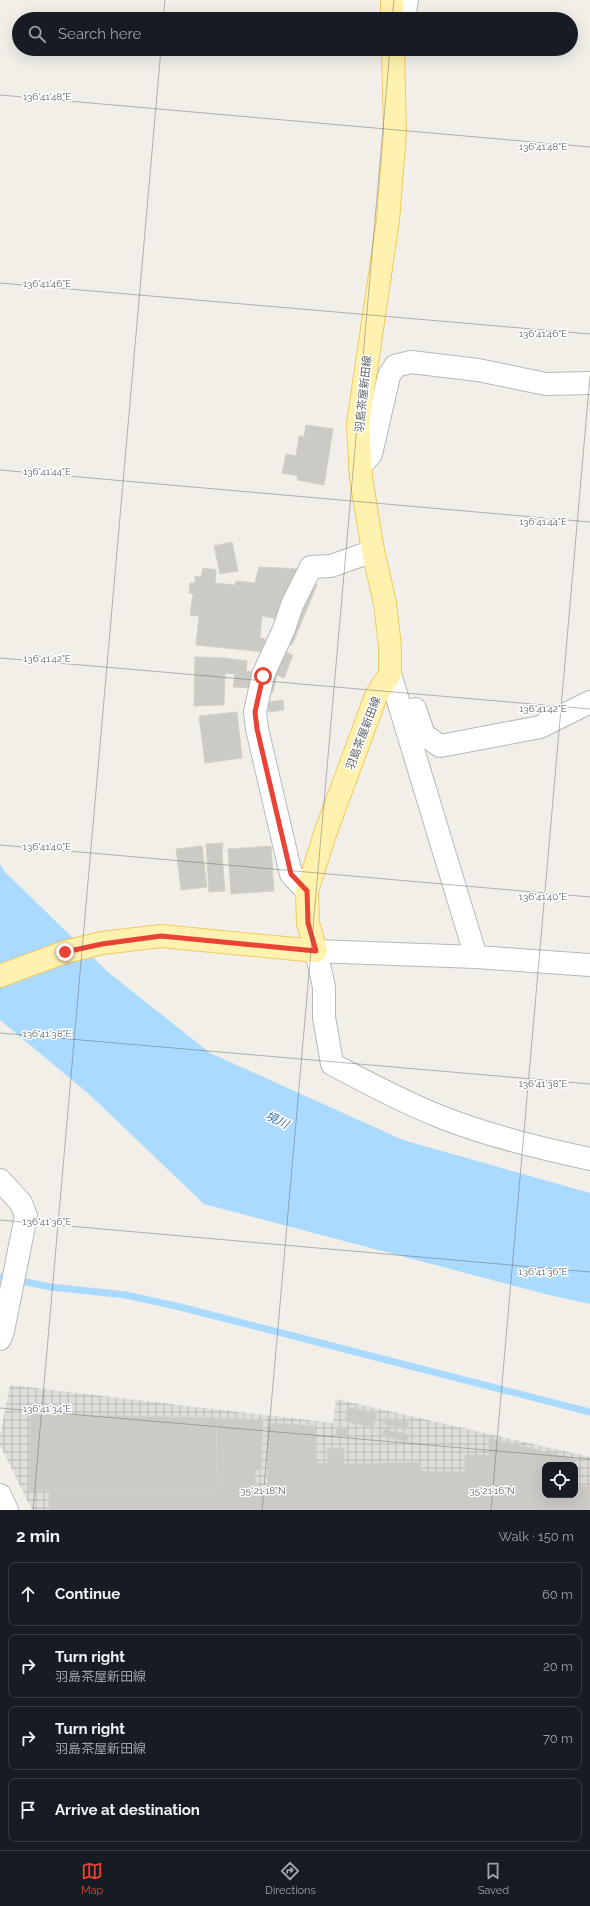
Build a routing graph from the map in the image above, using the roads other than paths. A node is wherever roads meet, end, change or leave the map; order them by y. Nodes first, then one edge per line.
1 (392, 0) edge
2 (407, 0) edge
3 (392, 12) edge
4 (405, 12) edge
5 (393, 56) edge
6 (590, 383) edge
7 (360, 466) junction
8 (373, 552) junction
9 (390, 674) junction
10 (590, 702) edge
11 (307, 891) junction
12 (316, 951) junction
13 (476, 957) junction
14 (590, 965) edge
15 (0, 976) edge
16 (590, 1159) edge
17 (0, 1180) edge
18 (2, 1335) edge
19 (0, 1495) edge
20 (8, 1510) edge

1 - 3 main road
2 - 4 street
5 - 7 main road, 羽島茶屋新田線
6 - 7 street
7 - 8 main road, 羽島茶屋新田線
8 - 9 main road, 羽島茶屋新田線
8 - 11 street
9 - 10 street
9 - 11 main road, 羽島茶屋新田線
9 - 13 street
11 - 12 main road, 羽島茶屋新田線
12 - 13 street
12 - 15 main road
12 - 16 street
13 - 14 street
17 - 18 street
19 - 20 street

